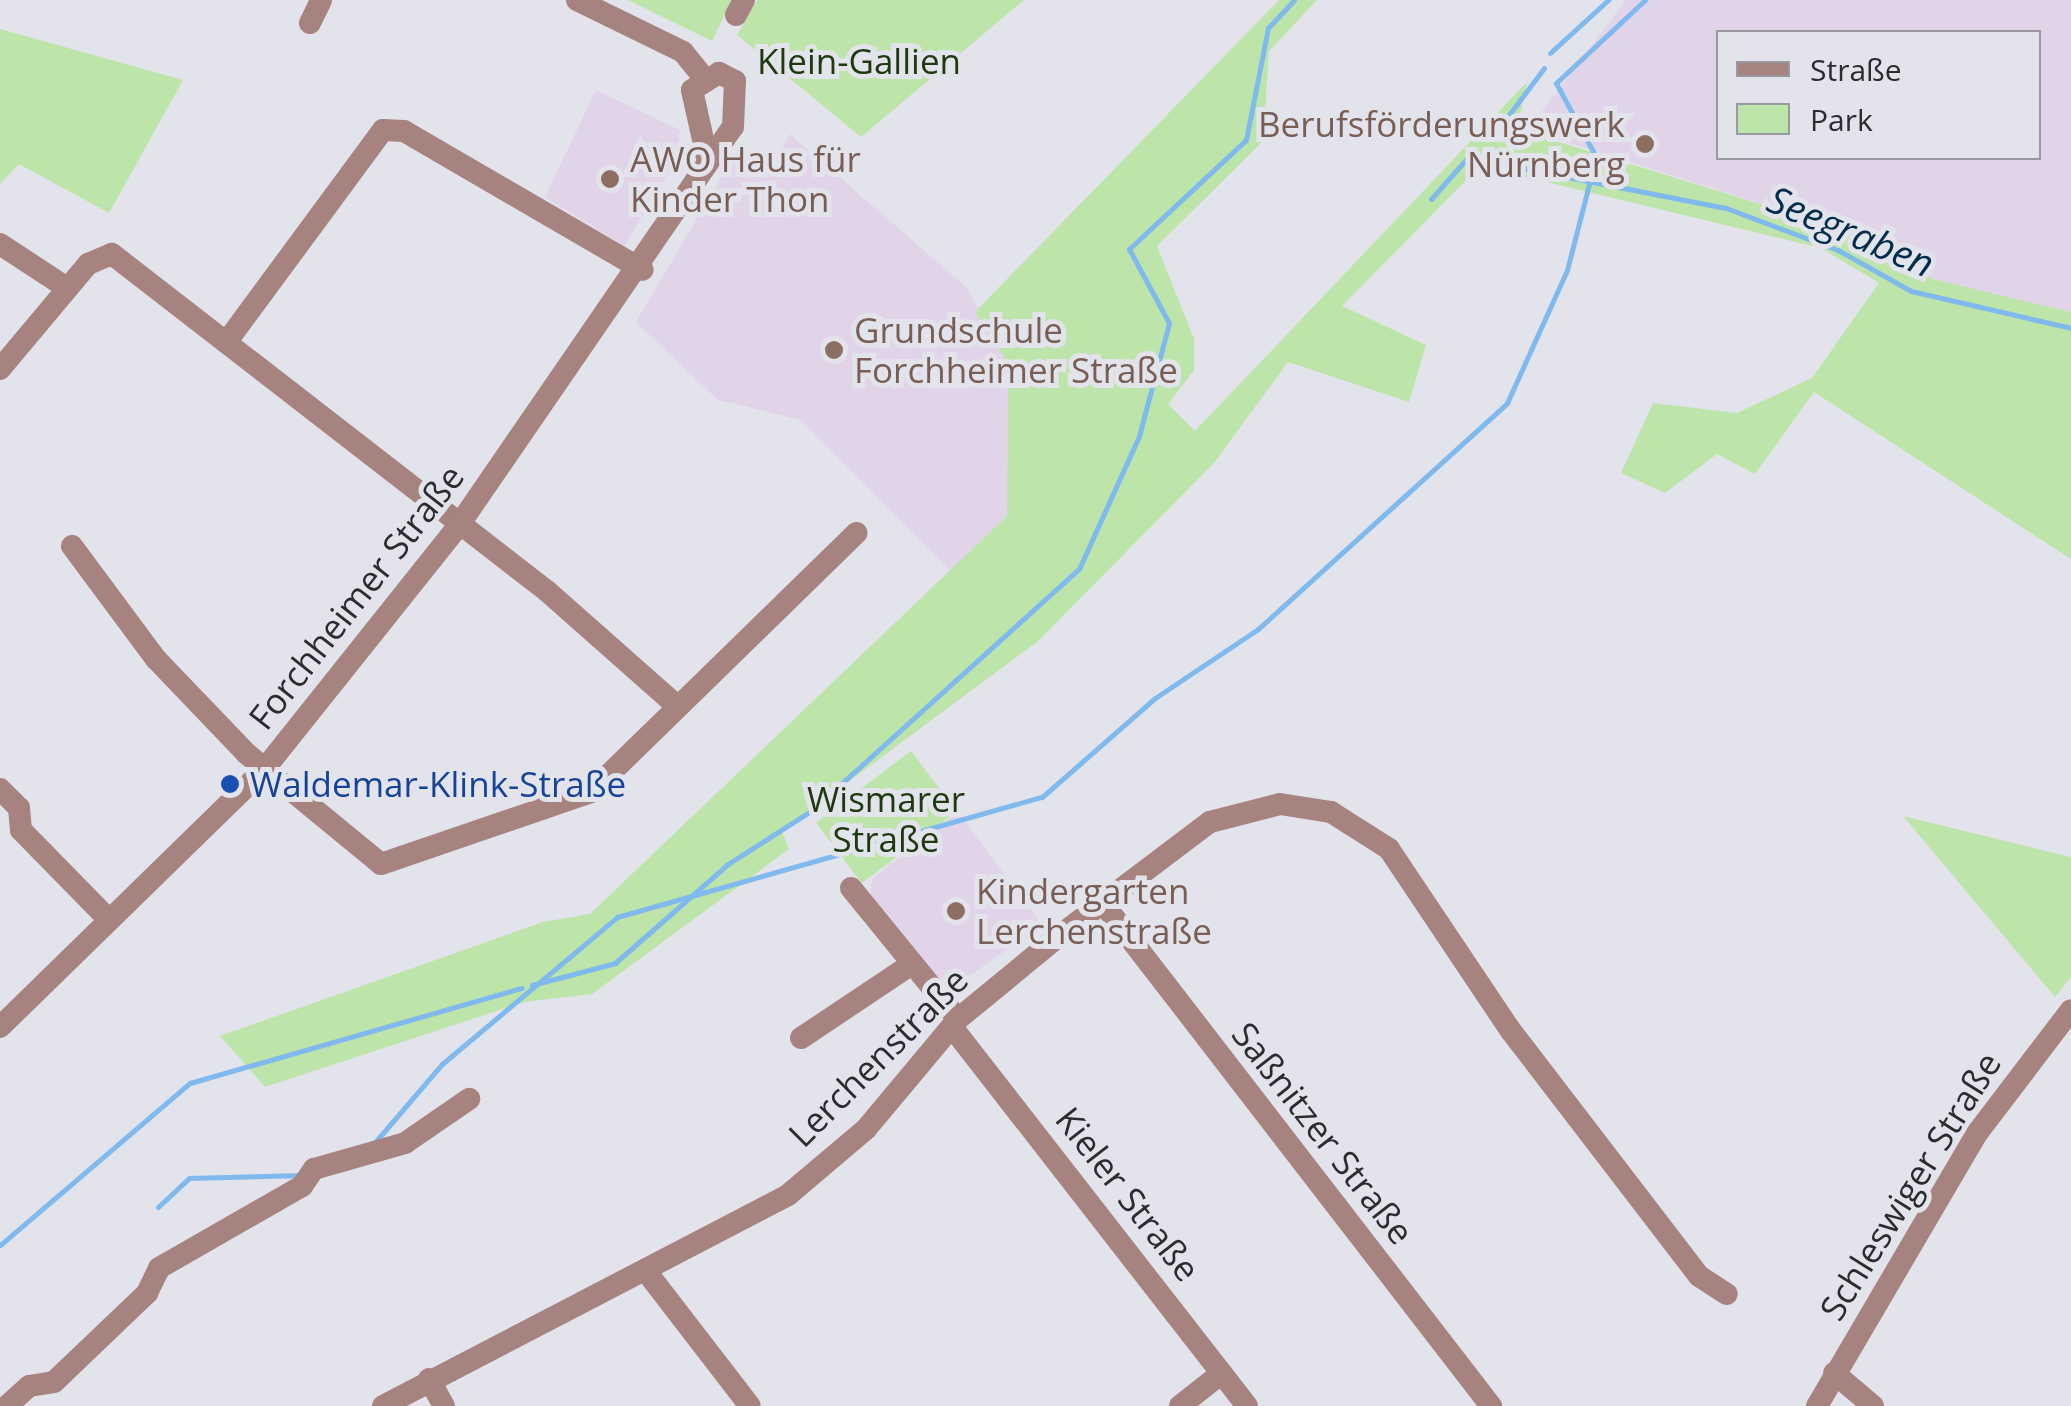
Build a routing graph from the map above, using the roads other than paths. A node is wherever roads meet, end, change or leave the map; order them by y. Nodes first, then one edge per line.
1 (322, 0) edge
2 (577, 0) edge
3 (310, 23) dead end
4 (704, 78) junction
5 (708, 162) junction
6 (0, 244) edge
7 (643, 270) junction
8 (67, 288) junction
9 (228, 340) junction
10 (0, 370) edge
11 (459, 525) junction
12 (856, 533) dead end
13 (72, 546) dead end
14 (677, 706) junction
15 (266, 767) junction
16 (0, 789) edge
17 (851, 888) dead end
18 (1102, 902) junction
19 (109, 920) junction
20 (912, 964) junction
21 (2071, 1010) edge
22 (955, 1023) junction
23 (0, 1026) edge
24 (801, 1038) dead end
25 (469, 1099) dead end
26 (649, 1275) junction
27 (1727, 1294) dead end
28 (1222, 1373) junction
29 (1834, 1374) junction
30 (429, 1379) junction
31 (8, 1406) edge
32 (383, 1406) edge
33 (444, 1406) edge
34 (750, 1406) edge
35 (1180, 1406) edge
36 (1247, 1406) edge
37 (1491, 1406) edge
38 (1817, 1406) edge
39 (1873, 1406) edge

1 - 3 street
2 - 4 street
4 - 5 street
4 - 5 street, Forchheimer Straße
5 - 7 street, Forchheimer Straße
6 - 8 street
7 - 9 street
7 - 11 street, Forchheimer Straße
8 - 9 street
8 - 10 street
9 - 11 street
11 - 14 street
11 - 15 street, Forchheimer Straße
12 - 14 street
13 - 15 street
14 - 15 street
15 - 19 street, Forchheimer Straße
16 - 19 street
17 - 20 street
18 - 22 street, Lerchenstraße
18 - 27 street, Lerchenstraße
18 - 37 street, Saßnitzer Straße
19 - 23 street, Forchheimer Straße
20 - 22 street
20 - 24 street
21 - 29 street, Schleswiger Straße
22 - 26 street, Lerchenstraße
22 - 28 street, Kieler Straße
25 - 31 street
26 - 30 street, Lerchenstraße
26 - 34 street
28 - 35 street
28 - 36 street, Kieler Straße
29 - 38 street, Schleswiger Straße
29 - 39 street
30 - 32 street, Lerchenstraße
30 - 33 street

